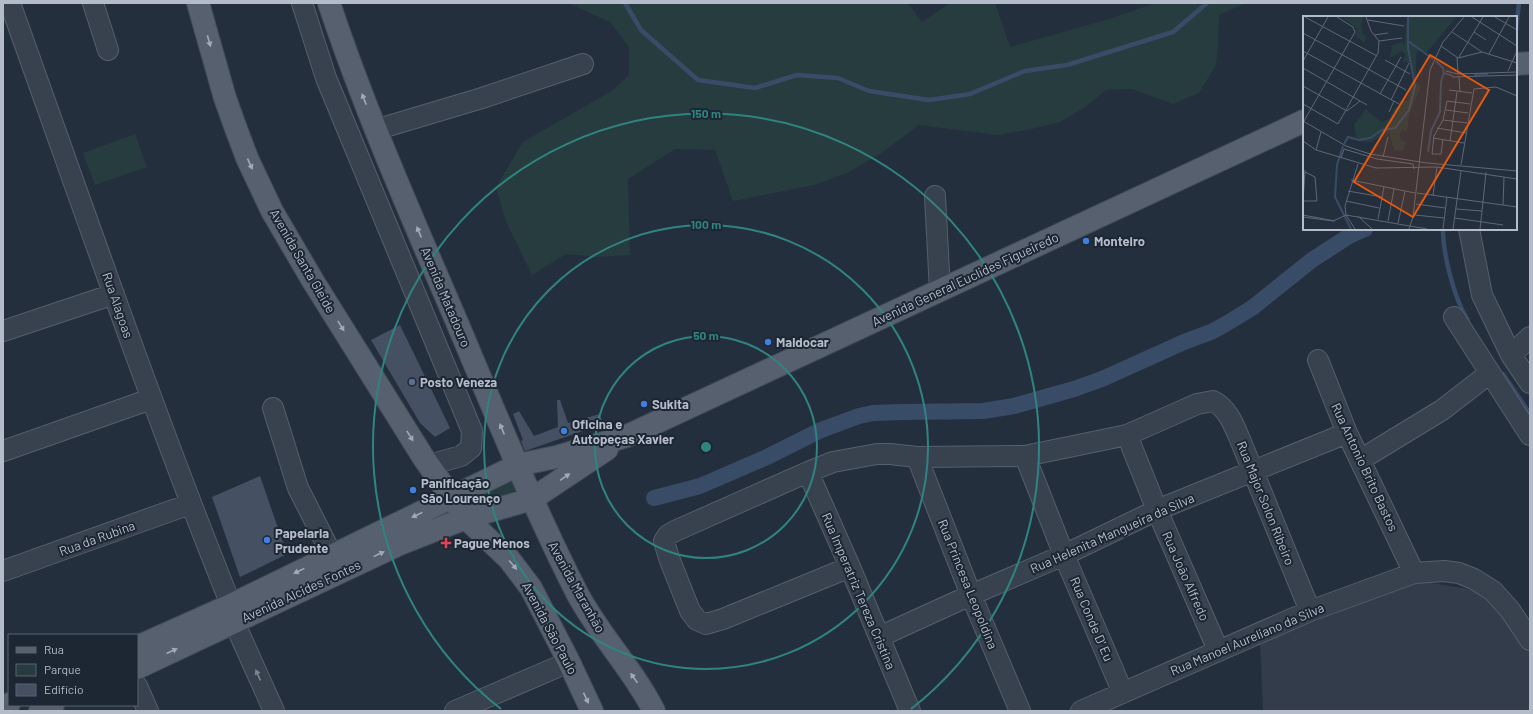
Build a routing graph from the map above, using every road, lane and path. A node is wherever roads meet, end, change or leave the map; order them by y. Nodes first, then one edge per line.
1 (10, 3) edge
2 (93, 3) edge
3 (198, 3) edge
4 (302, 3) edge
5 (329, 3) edge
6 (108, 50) dead end
7 (1530, 63) edge
8 (583, 64) dead end
9 (1517, 64) edge
10 (1303, 121) edge
11 (375, 130) junction
12 (935, 196) dead end
13 (1470, 230) edge
14 (940, 291) junction
15 (114, 294) junction
16 (1454, 317) dead end
17 (4, 327) edge
18 (1530, 337) edge
19 (1511, 355) junction
20 (1318, 360) dead end
21 (1490, 373) junction
22 (1530, 383) edge
23 (151, 399) junction
24 (273, 408) dead end
25 (1348, 433) junction
26 (1127, 435) junction
27 (1530, 435) edge
28 (626, 436) junction
29 (3, 451) edge
30 (1025, 456) junction
31 (917, 457) junction
32 (1360, 460) junction
33 (429, 465) junction
34 (518, 465) junction
35 (808, 472) junction
36 (1253, 472) junction
37 (452, 498) junction
38 (532, 499) junction
39 (190, 504) junction
40 (1157, 510) junction
41 (466, 518) junction
42 (332, 555) junction
43 (1064, 555) junction
44 (850, 567) junction
45 (3, 570) edge
46 (1414, 573) junction
47 (971, 595) junction
48 (1310, 611) junction
49 (233, 613) junction
50 (879, 638) junction
51 (1530, 640) edge
52 (138, 647) edge
53 (1218, 650) junction
54 (569, 662) junction
55 (138, 667) edge
56 (138, 688) edge
57 (1123, 693) junction
58 (51, 706) edge
59 (40, 711) edge
60 (148, 711) edge
61 (274, 711) edge
62 (455, 711) edge
63 (592, 711) edge
64 (654, 711) edge
65 (910, 711) edge
66 (1020, 711) edge
67 (1081, 711) edge

1 - 15 street, Rua Alagoas
2 - 6 street
3 -> 33 main road, Avenida Santa Gleide
4 - 33 street
11 -> 5 main road, Avenida Matadouro
7 - 9 main road
8 - 11 street
10 - 14 main road, Avenida General Euclides Figueiredo
34 -> 11 main road, Avenida Matadouro
12 - 14 street
13 - 19 street
14 - 28 main road, Avenida General Euclides Figueiredo
15 - 17 street
15 - 23 street, Rua Alagoas
16 - 21 street
18 - 19 street
19 - 22 street
20 - 25 street, Rua Antonio Brito Bastos
21 - 27 street
21 - 32 street
23 - 29 street
23 - 39 street, Rua Alagoas
24 - 42 street
25 - 32 street, Rua Antonio Brito Bastos
25 - 36 street, Rua Helenita Mangueira da Silva
26 - 30 street
26 - 36 street, Rua Major Solon Ribeiro
26 - 40 street, Rua João Alfredo
28 - 34 main road, Avenida General Euclides Figueiredo
38 -> 28 main road, Avenida General Euclides Figueiredo
30 - 31 street
30 - 43 street, Rua Conde D' Eu
31 - 35 street
31 - 47 street, Rua Princesa Leopoldina
32 - 46 street, Rua Antonio Brito Bastos
33 - 37 main road, Avenida Santa Gleide
34 - 37 main road, Avenida Alcides Fontes
34 - 38 main road, Avenida Matadouro
35 - 44 street, Rua Imperatriz Tereza Cristina
35 - 44 street
36 - 40 street, Rua Helenita Mangueira da Silva
36 - 48 street, Rua Major Solon Ribeiro
37 - 41 main road, Avenida São Paulo
37 -> 42 main road, Avenida Alcides Fontes
38 - 41 main road, Avenida Alcides Fontes
64 -> 38 main road, Avenida Maranhão
39 - 45 street, Rua da Rubina
39 - 49 street, Rua Alagoas
40 - 43 street, Rua Helenita Mangueira da Silva
40 - 53 street, Rua João Alfredo
49 -> 41 main road, Avenida Alcides Fontes
41 -> 54 main road, Avenida São Paulo
42 -> 49 main road, Avenida Alcides Fontes
43 - 47 street, Rua Helenita Mangueira da Silva
43 - 57 street, Rua Conde D' Eu
44 - 50 street, Rua Imperatriz Tereza Cristina
46 - 48 street, Rua Manoel Aureliano da Silva
46 - 51 street, Rua Manoel Aureliano da Silva
47 - 50 street, Rua Helenita Mangueira da Silva
47 - 66 street, Rua Princesa Leopoldina
48 - 53 street, Rua Manoel Aureliano da Silva
49 - 52 main road, Avenida Alcides Fontes
55 -> 49 main road, Avenida Alcides Fontes
61 -> 49 street, Rua Alagoas
50 - 65 street, Rua Imperatriz Tereza Cristina
53 - 57 street, Rua Manoel Aureliano da Silva
54 - 62 street
54 -> 63 main road, Avenida São Paulo
56 - 60 street
57 - 67 street, Rua Manoel Aureliano da Silva
58 - 59 main road

